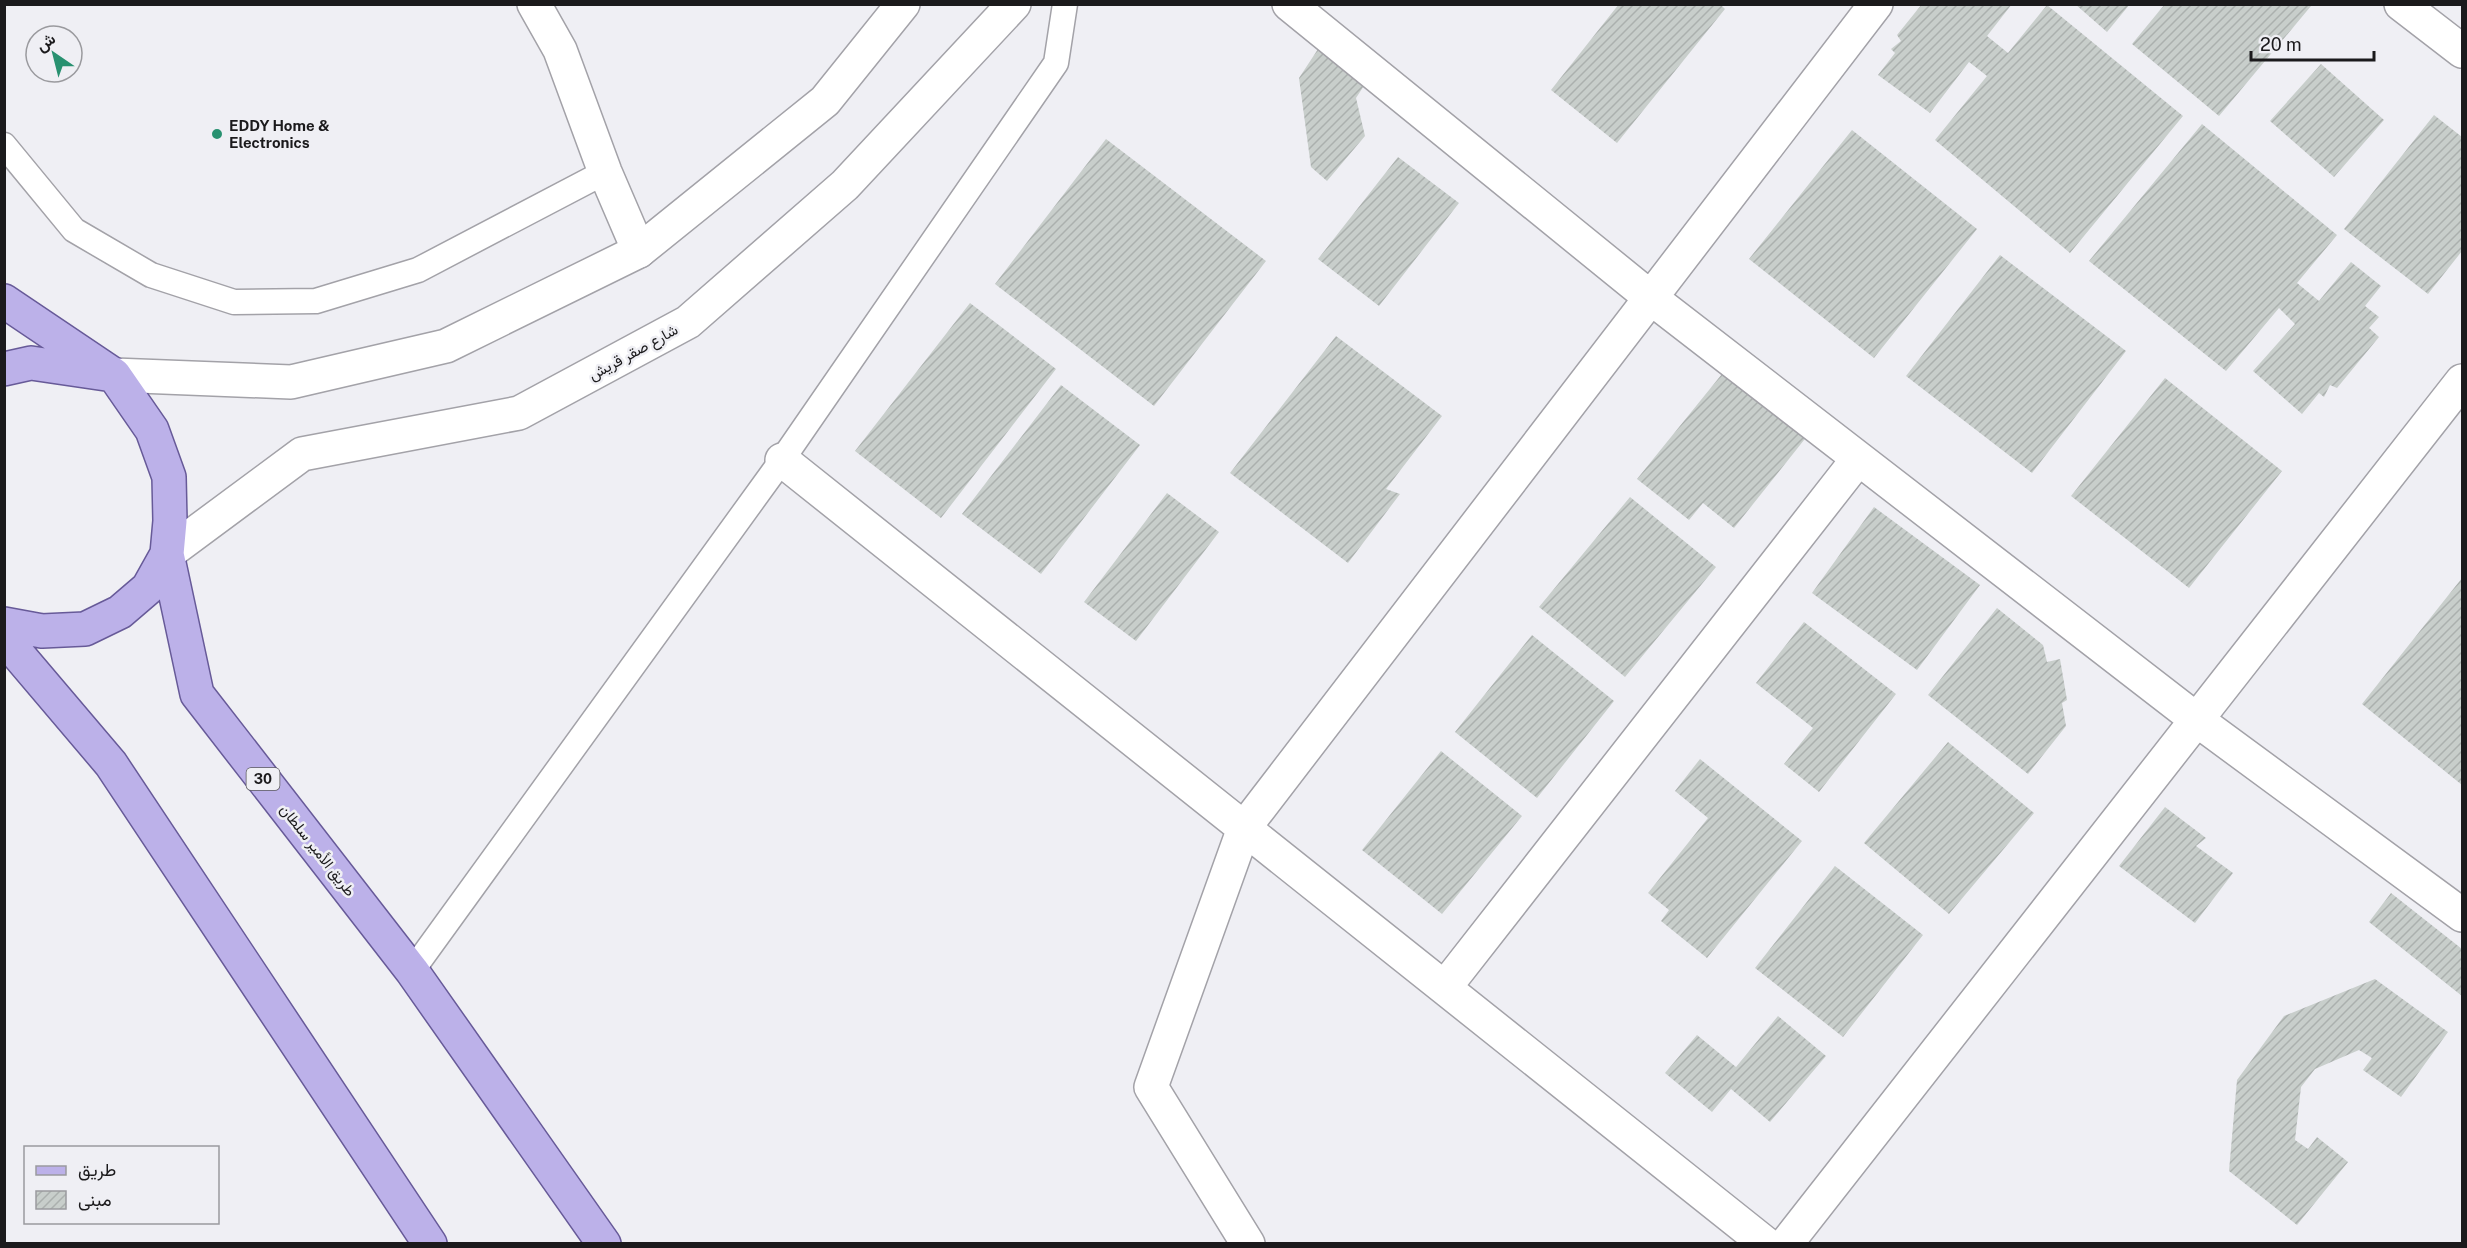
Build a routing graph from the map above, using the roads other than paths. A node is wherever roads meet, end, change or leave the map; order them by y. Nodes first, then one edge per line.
1 (534, 4) edge
2 (903, 4) edge
3 (1014, 4) edge
4 (1065, 4) edge
5 (1289, 4) edge
6 (1876, 4) edge
7 (2401, 4) edge
8 (2463, 51) edge
9 (4, 145) edge
10 (604, 172) junction
11 (639, 251) junction
12 (1651, 298) junction
13 (4, 301) edge
14 (4, 369) edge
15 (114, 375) junction
16 (2463, 381) edge
17 (1858, 459) junction
18 (782, 460) junction
19 (167, 554) junction
20 (4, 624) edge
21 (4, 638) edge
22 (2197, 720) junction
23 (1244, 828) junction
24 (2463, 915) edge
25 (412, 971) junction
26 (1445, 987) junction
27 (430, 1244) edge
28 (604, 1244) edge
29 (1248, 1244) edge
30 (1766, 1244) edge
31 (1786, 1244) edge

1 - 10 street
2 - 11 street
3 - 19 street, شارع صقر قريش
4 - 18 lane
5 - 12 street
6 - 12 street
7 - 8 street
9 - 10 lane
10 - 11 street
11 - 15 street
12 - 17 street
12 - 23 street
13 - 15 main road, طريق الأمير سلطان / 30
14 - 15 main road
15 - 19 main road, طريق الأمير سلطان / 30
16 - 22 street
17 - 22 street
17 - 26 street
18 - 23 street
18 - 25 lane
19 - 20 main road
19 - 25 main road, طريق الأمير سلطان / 30
21 - 27 main road
22 - 24 street
22 - 31 street
23 - 26 street
23 - 29 street
25 - 28 main road, طريق الأمير سلطان / 30
26 - 30 street

